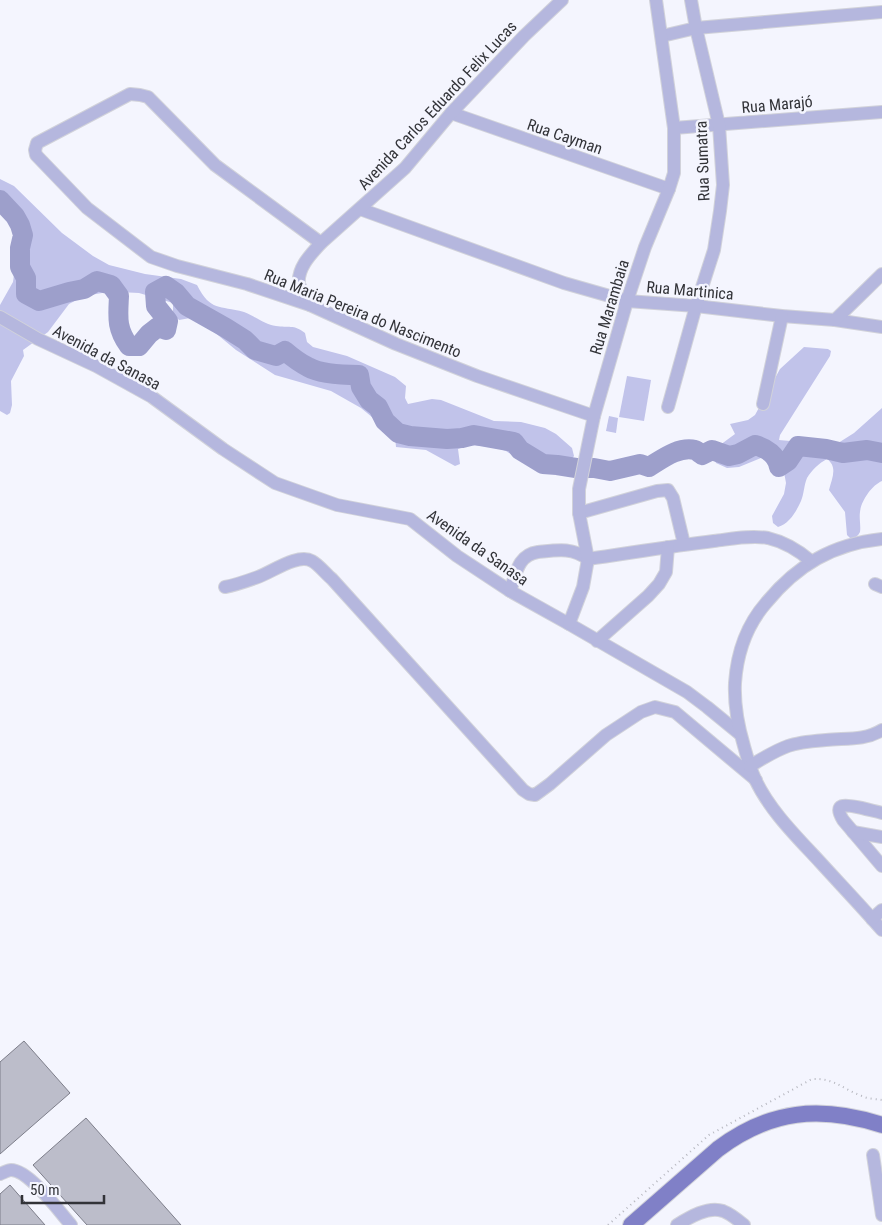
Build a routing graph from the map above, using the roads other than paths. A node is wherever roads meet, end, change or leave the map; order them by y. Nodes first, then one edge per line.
1 (562, 0) edge
2 (656, 0) edge
3 (691, 0) edge
4 (882, 12) edge
5 (696, 28) junction
6 (662, 36) junction
7 (882, 112) edge
8 (451, 113) junction
9 (719, 125) junction
10 (674, 128) junction
11 (669, 189) junction
12 (360, 209) junction
13 (321, 243) junction
14 (882, 274) edge
15 (627, 301) junction
16 (310, 305) junction
17 (696, 306) junction
18 (782, 316) junction
19 (0, 317) edge
20 (836, 320) junction
21 (882, 327) edge
22 (763, 404) dead end
23 (668, 407) dead end
24 (594, 416) junction
25 (579, 513) junction
26 (882, 539) edge
27 (684, 544) junction
28 (668, 547) junction
29 (588, 559) junction
30 (812, 561) junction
31 (225, 587) dead end
32 (510, 591) junction
33 (569, 624) junction
34 (597, 640) junction
35 (882, 730) edge
36 (740, 734) junction
37 (750, 766) junction
38 (756, 780) junction
39 (882, 813) edge
40 (853, 832) junction
41 (882, 837) edge
42 (882, 866) edge
43 (877, 914) edge
44 (882, 930) edge
45 (882, 1125) edge
46 (873, 1155) dead end
47 (0, 1174) edge
48 (882, 1215) edge
49 (71, 1225) edge
50 (631, 1225) edge
51 (677, 1225) edge
52 (744, 1225) edge

1 - 8 street, Avenida Carlos Eduardo Felix Lucas
2 - 6 street, Rua Marambaia
3 - 5 street, Rua Sumatra
4 - 5 street
5 - 6 street
5 - 9 street, Rua Sumatra
6 - 10 street, Rua Marambaia
7 - 9 street, Rua Marajó
8 - 11 street, Rua Cayman
8 - 12 street, Avenida Carlos Eduardo Felix Lucas
9 - 10 street, Rua Marajó
9 - 17 street, Rua Sumatra
10 - 11 street, Rua Marambaia
11 - 15 street, Rua Marambaia
12 - 13 street, Avenida Carlos Eduardo Felix Lucas
12 - 15 street, Rua Martinica
13 - 16 street, Avenida Carlos Eduardo Felix Lucas
13 - 16 street, Rua Maria Pereira do Nascimento
14 - 20 street
15 - 17 street, Rua Martinica
15 - 24 street, Rua Marambaia
16 - 24 street, Rua Maria Pereira do Nascimento
17 - 18 street, Rua Martinica
17 - 23 street, Rua Sumatra
18 - 20 street, Rua Martinica
18 - 22 street
19 - 32 street, Avenida da Sanasa
20 - 21 street, Rua Martinica
24 - 25 street, Rua Marambaia
25 - 27 street
25 - 29 street, Rua Marambaia
26 - 30 street
27 - 28 street
27 - 30 street
28 - 29 street
28 - 34 street
29 - 32 street
29 - 33 street, Rua Marambaia
30 - 36 street
31 - 38 street
32 - 33 street, Avenida da Sanasa
33 - 34 street, Avenida da Sanasa
34 - 36 street, Avenida da Sanasa
35 - 37 street
36 - 37 street
37 - 38 street
38 - 43 street
39 - 40 street
40 - 41 street
40 - 42 street
43 - 44 street
45 - 50 main road
46 - 48 street
47 - 49 street
51 - 52 street

